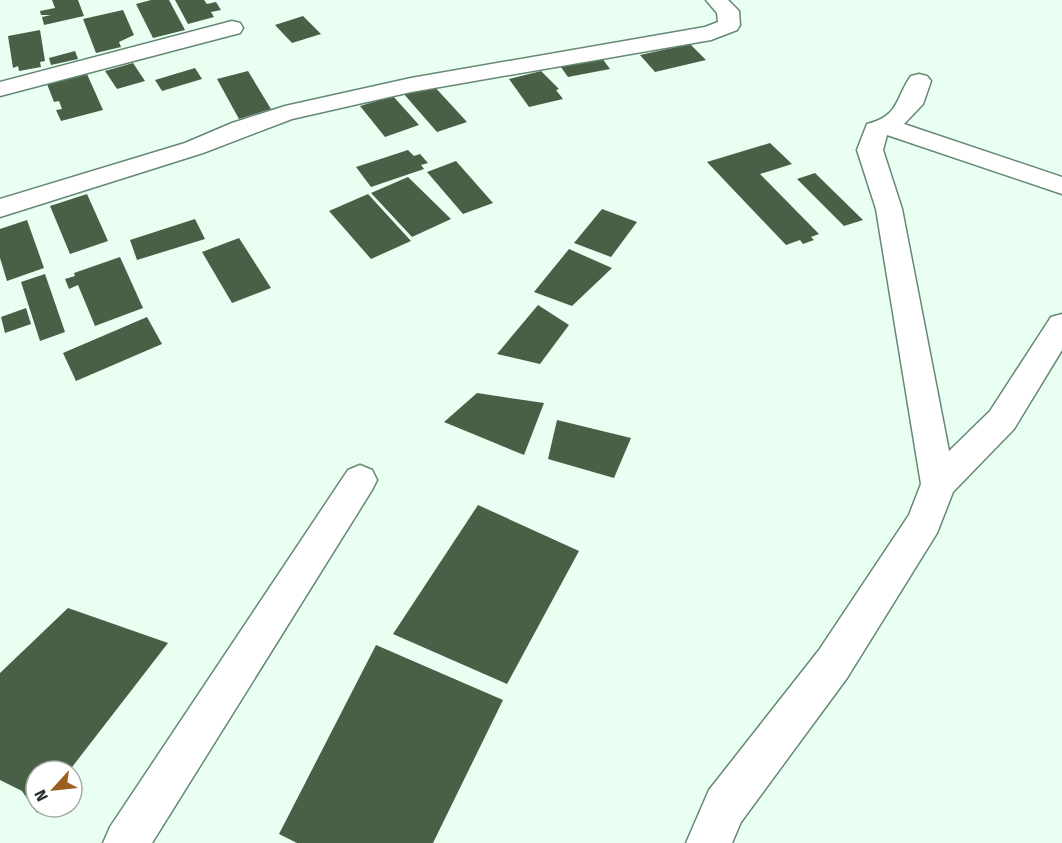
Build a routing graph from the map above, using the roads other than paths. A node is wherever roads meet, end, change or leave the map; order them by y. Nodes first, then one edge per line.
1 (716, 0) edge
2 (232, 28) dead end
3 (920, 81) dead end
4 (0, 89) edge
5 (879, 139) junction
6 (1062, 186) edge
7 (0, 208) edge
8 (1062, 325) edge
9 (360, 480) dead end
10 (938, 484) junction
11 (126, 843) edge
12 (709, 843) edge

1 - 7 street
2 - 4 street
3 - 5 street
5 - 6 street
5 - 10 street
8 - 10 street
9 - 11 street
10 - 12 street

